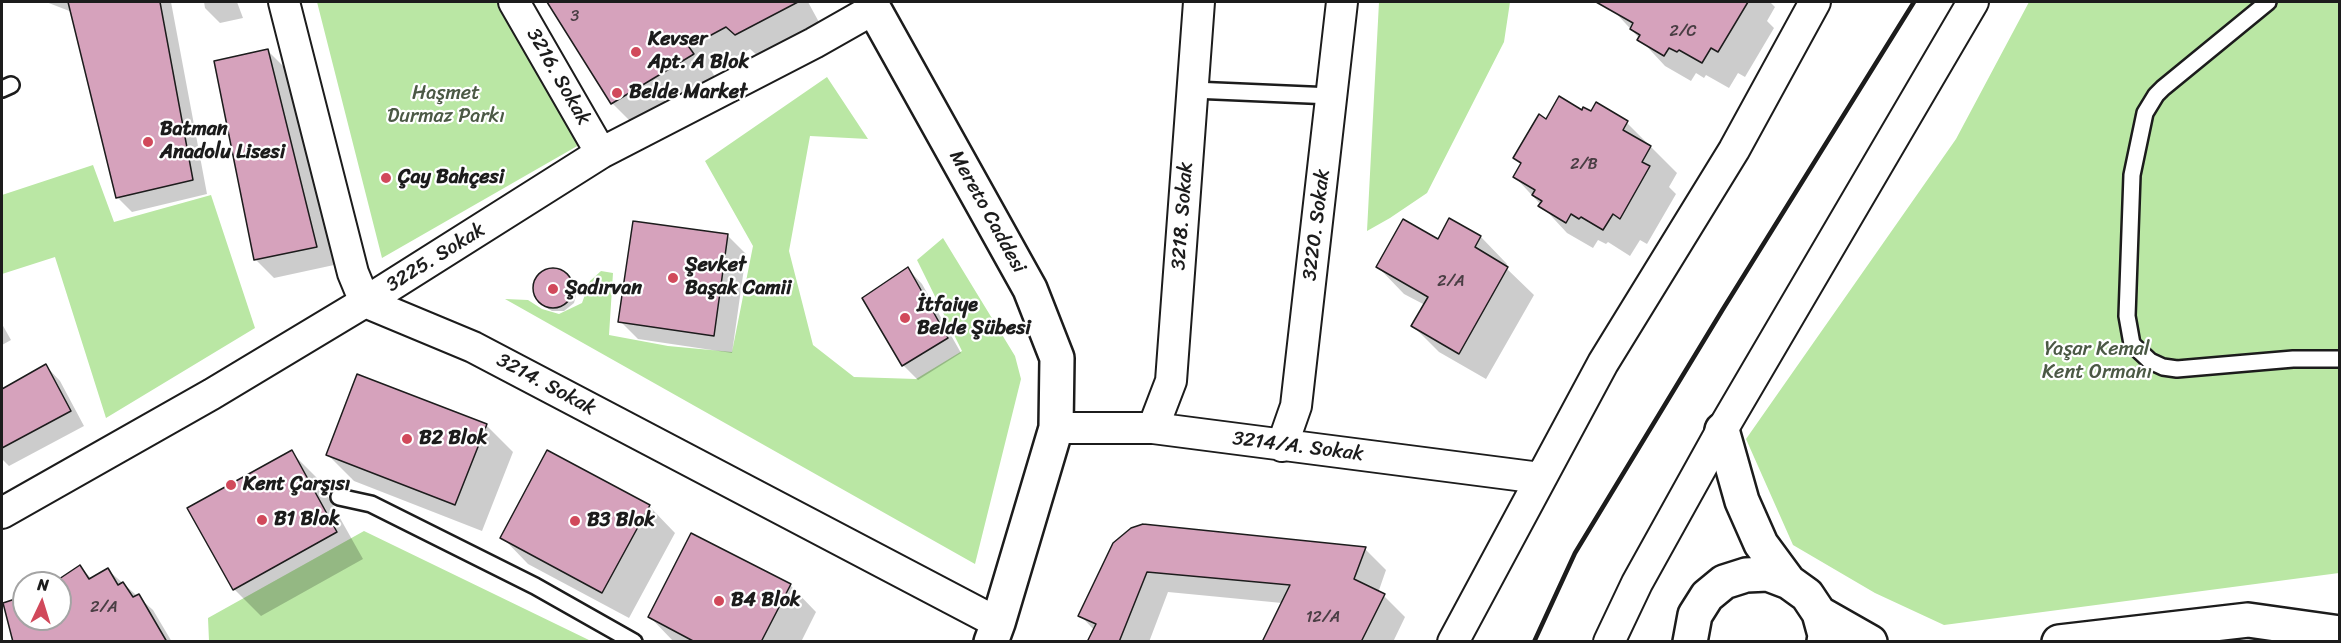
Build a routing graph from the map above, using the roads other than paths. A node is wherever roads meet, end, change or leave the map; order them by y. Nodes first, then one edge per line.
1 (284, 2) edge
2 (514, 2) edge
3 (1199, 2) edge
4 (1342, 2) edge
5 (1815, 2) edge
6 (1973, 2) edge
7 (2268, 2) edge
8 (873, 5) edge
9 (1193, 90) junction
10 (1332, 96) junction
11 (602, 153) junction
12 (365, 302) junction
13 (2340, 359) edge
14 (1056, 428) junction
15 (1153, 428) junction
16 (1722, 430) junction
17 (1282, 446) junction
18 (1540, 478) junction
19 (339, 497) dead end
20 (2, 513) edge
21 (1789, 582) junction
22 (1821, 627) edge
23 (2340, 633) edge
24 (990, 635) edge
25 (634, 642) edge
26 (1453, 642) edge
27 (1609, 642) edge
28 (1690, 642) edge
29 (1870, 642) edge
30 (2059, 642) edge

1 - 12 street
2 - 11 street, 3216. Sokak
3 - 9 street, 3218. Sokak
4 - 10 street, 3220. Sokak
5 - 18 street
6 - 16 street
7 - 13 lane
8 - 11 street, 3225. Sokak
8 - 14 street, Mereto Caddesi
9 - 10 lane
9 - 15 street, 3218. Sokak
10 - 17 street, 3220. Sokak
11 - 12 street, 3225. Sokak
12 - 20 street, 3225. Sokak
12 - 24 street, 3214. Sokak
14 - 15 street, 3214/A. Sokak
14 - 24 street, Mereto Caddesi
15 - 17 street, 3214/A. Sokak
16 - 21 street
16 - 27 street
17 - 18 street, 3214/A. Sokak
18 - 26 street
19 - 25 lane
21 - 22 street
21 - 28 street
22 - 29 street
23 - 30 street

